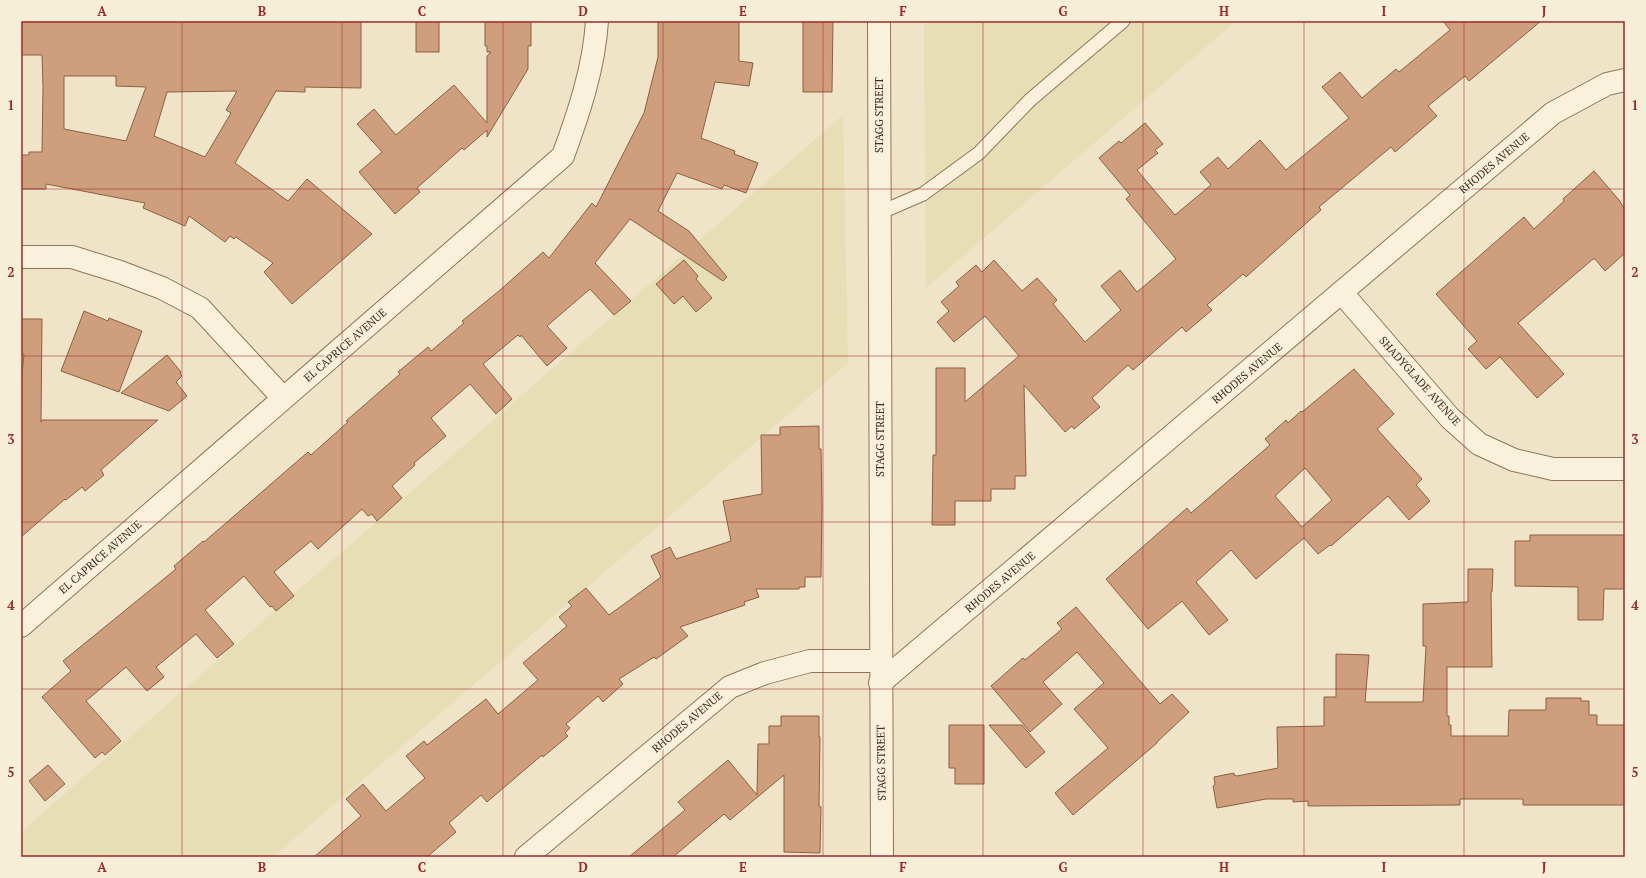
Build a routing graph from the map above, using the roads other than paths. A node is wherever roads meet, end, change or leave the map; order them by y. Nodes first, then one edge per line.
1 (597, 21) edge
2 (879, 21) edge
3 (1123, 21) edge
4 (1625, 80) edge
5 (879, 213) junction
6 (21, 257) edge
7 (1342, 293) junction
8 (283, 398) junction
9 (1625, 469) edge
10 (21, 626) edge
11 (880, 661) junction
12 (880, 683) junction
13 (526, 857) edge
14 (882, 857) edge

1 - 8 street, EL CAPRICE AVENUE
2 - 5 street, STAGG STREET
3 - 5 lane
4 - 7 street, RHODES AVENUE
5 - 11 street, STAGG STREET
6 - 8 street
7 - 9 street, SHADYGLADE AVENUE
7 - 12 street, RHODES AVENUE
8 - 10 street, EL CAPRICE AVENUE
11 - 12 street, STAGG STREET
11 - 13 street, RHODES AVENUE
12 - 14 street, STAGG STREET

